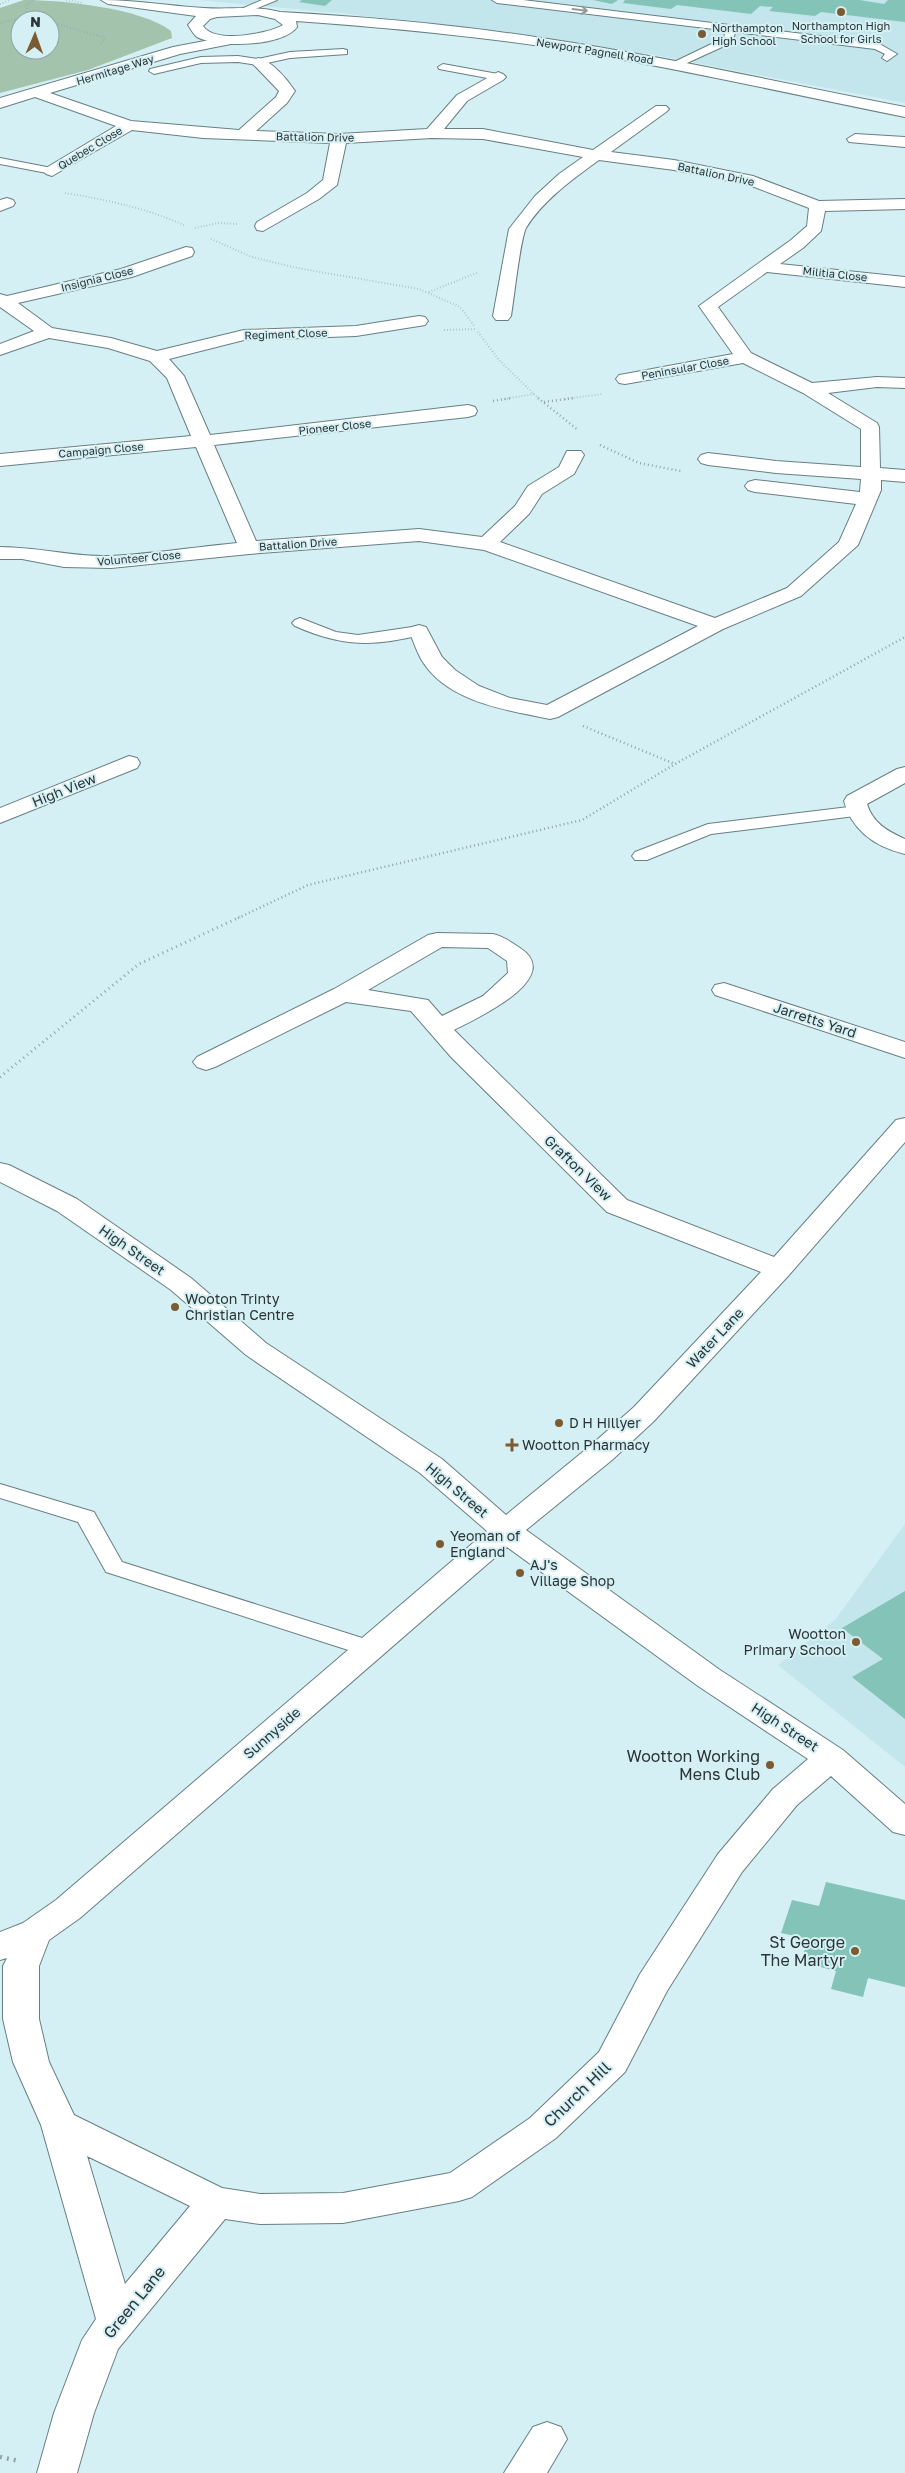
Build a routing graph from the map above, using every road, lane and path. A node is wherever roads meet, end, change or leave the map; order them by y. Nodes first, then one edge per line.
1 (10, 0) edge
2 (33, 0) edge
3 (108, 0) edge
4 (272, 0) edge
5 (497, 0) edge
6 (0, 4) edge
7 (136, 6) junction
8 (26, 10) edge
9 (244, 10) junction
10 (216, 13) junction
11 (280, 16) junction
12 (60, 25) edge
13 (407, 26) junction
14 (195, 27) junction
15 (726, 28) junction
16 (285, 31) junction
17 (231, 40) junction
18 (96, 47) dead end
19 (178, 50) junction
20 (344, 52) dead end
21 (887, 58) dead end
22 (258, 62) junction
23 (676, 65) junction
24 (443, 66) dead end
25 (154, 71) dead end
26 (498, 77) joint
27 (39, 93) junction
28 (0, 103) edge
29 (661, 109) dead end
30 (905, 112) edge
31 (129, 125) junction
32 (432, 133) junction
33 (242, 135) junction
34 (339, 139) junction
35 (855, 139) dead end
36 (905, 142) edge
37 (597, 155) junction
38 (0, 161) edge
39 (52, 171) joint
40 (58, 191) dead end
41 (905, 204) edge
42 (817, 206) junction
43 (263, 226) joint
44 (195, 229) dead end
45 (201, 234) dead end
46 (209, 238) dead end
47 (186, 252) dead end
48 (512, 259) junction
49 (765, 267) junction
50 (905, 282) edge
51 (429, 292) junction
52 (3, 300) edge
53 (502, 316) dead end
54 (419, 321) dead end
55 (48, 332) junction
56 (0, 350) edge
57 (156, 357) junction
58 (745, 357) junction
59 (625, 379) joint
60 (905, 383) edge
61 (809, 389) junction
62 (535, 394) junction
63 (544, 402) junction
64 (468, 411) joint
65 (579, 431) dead end
66 (202, 441) junction
67 (599, 444) dead end
68 (574, 455) dead end
69 (708, 459) dead end
70 (0, 460) edge
71 (689, 472) dead end
72 (870, 473) junction
73 (905, 476) edge
74 (755, 486) dead end
75 (867, 499) junction
76 (487, 544) junction
77 (249, 548) junction
78 (0, 553) edge
79 (300, 623) dead end
80 (716, 625) junction
81 (419, 631) joint
82 (905, 637) edge
83 (550, 712) junction
84 (129, 764) dead end
85 (675, 764) junction
86 (905, 774) edge
87 (857, 811) junction
88 (0, 816) edge
89 (905, 847) edge
90 (641, 856) dead end
91 (724, 990) dead end
92 (343, 994) junction
93 (438, 1028) junction
94 (905, 1050) edge
95 (206, 1062) dead end
96 (0, 1077) edge
97 (905, 1126) edge
98 (0, 1171) edge
99 (779, 1269) junction
100 (0, 1491) edge
101 (506, 1531) junction
102 (370, 1649) junction
103 (831, 1758) junction
104 (905, 1823) edge
105 (34, 1932) junction
106 (0, 1947) edge
107 (60, 2125) junction
108 (216, 2202) junction
109 (116, 2322) junction
110 (547, 2438) dead end
111 (57, 2473) edge
112 (524, 2473) edge

1 - 6 path
2 - 8 path
3 - 7 street
4 - 9 lane
5 -> 15 lane
7 - 10 street
7 - 14 street
9 - 10 street, Newport Pagnell Road
9 - 11 street, Newport Pagnell Road
10 - 14 street
11 - 13 street, Newport Pagnell Road
11 - 16 street
12 - 18 path
13 - 16 street
13 - 23 street, Newport Pagnell Road
14 - 17 street
14 - 19 street
15 - 21 lane
15 - 23 lane
16 - 17 street
17 - 19 street, Hermitage Way
19 - 27 street, Hermitage Way
20 - 22 lane
22 - 25 lane
22 - 33 street
23 - 30 street, Newport Pagnell Road
24 - 26 lane
26 - 32 street
27 - 28 street, Hermitage Way
27 - 31 street, Battalion Drive
29 - 37 street
31 - 33 street, Battalion Drive
31 - 39 street, Quebec Close
32 - 34 street, Battalion Drive
32 - 37 street, Battalion Drive
33 - 34 street, Battalion Drive
34 - 43 street
35 - 36 street
37 - 42 street, Battalion Drive
37 - 48 street
38 - 39 lane
40 - 45 path
41 - 42 street
42 - 49 street
43 - 44 path
46 - 51 path
47 - 52 street, Insignia Close
48 - 51 path
48 - 53 street
49 - 50 street, Militia Close
49 - 58 street
51 - 62 path
52 - 55 street, Battalion Drive
54 - 57 street, Regiment Close
55 - 56 street
55 - 57 street, Battalion Drive
57 - 66 street, Battalion Drive
58 - 59 street, Peninsular Close
58 - 61 street
59 - 63 path
60 - 61 street
61 - 72 street
62 - 63 path
62 - 64 path
63 - 65 path
64 - 66 street, Pioneer Close
66 - 70 street, Campaign Close
66 - 77 street, Battalion Drive
67 - 71 path
68 - 76 street
69 - 72 street
72 - 73 street
72 - 75 street
74 - 75 street
75 - 80 street
76 - 77 street, Battalion Drive
76 - 80 street, Battalion Drive
77 - 78 street, Volunteer Close
79 - 81 lane
80 - 83 street
81 - 83 street
82 - 85 path
83 - 85 path
84 - 88 street, High View
85 - 96 path
86 - 87 street
87 - 89 street
87 - 90 lane
91 - 94 street, Jarretts Yard
92 - 93 street, Grafton View
92 - 93 street
92 - 95 street
93 - 99 street, Grafton View
97 - 99 street, Water Lane
98 - 101 street, High Street
99 - 101 street, Water Lane
100 - 102 lane
101 - 102 street, Sunnyside
101 - 103 street, High Street
102 - 105 street, Sunnyside
103 - 104 street, High Street
103 - 108 street, Church Hill
105 - 106 street, Sunnyside
105 - 107 street
107 - 108 street, Church Hill
107 - 109 street
108 - 109 street, Green Lane
109 - 111 street, Green Lane
110 - 112 street

